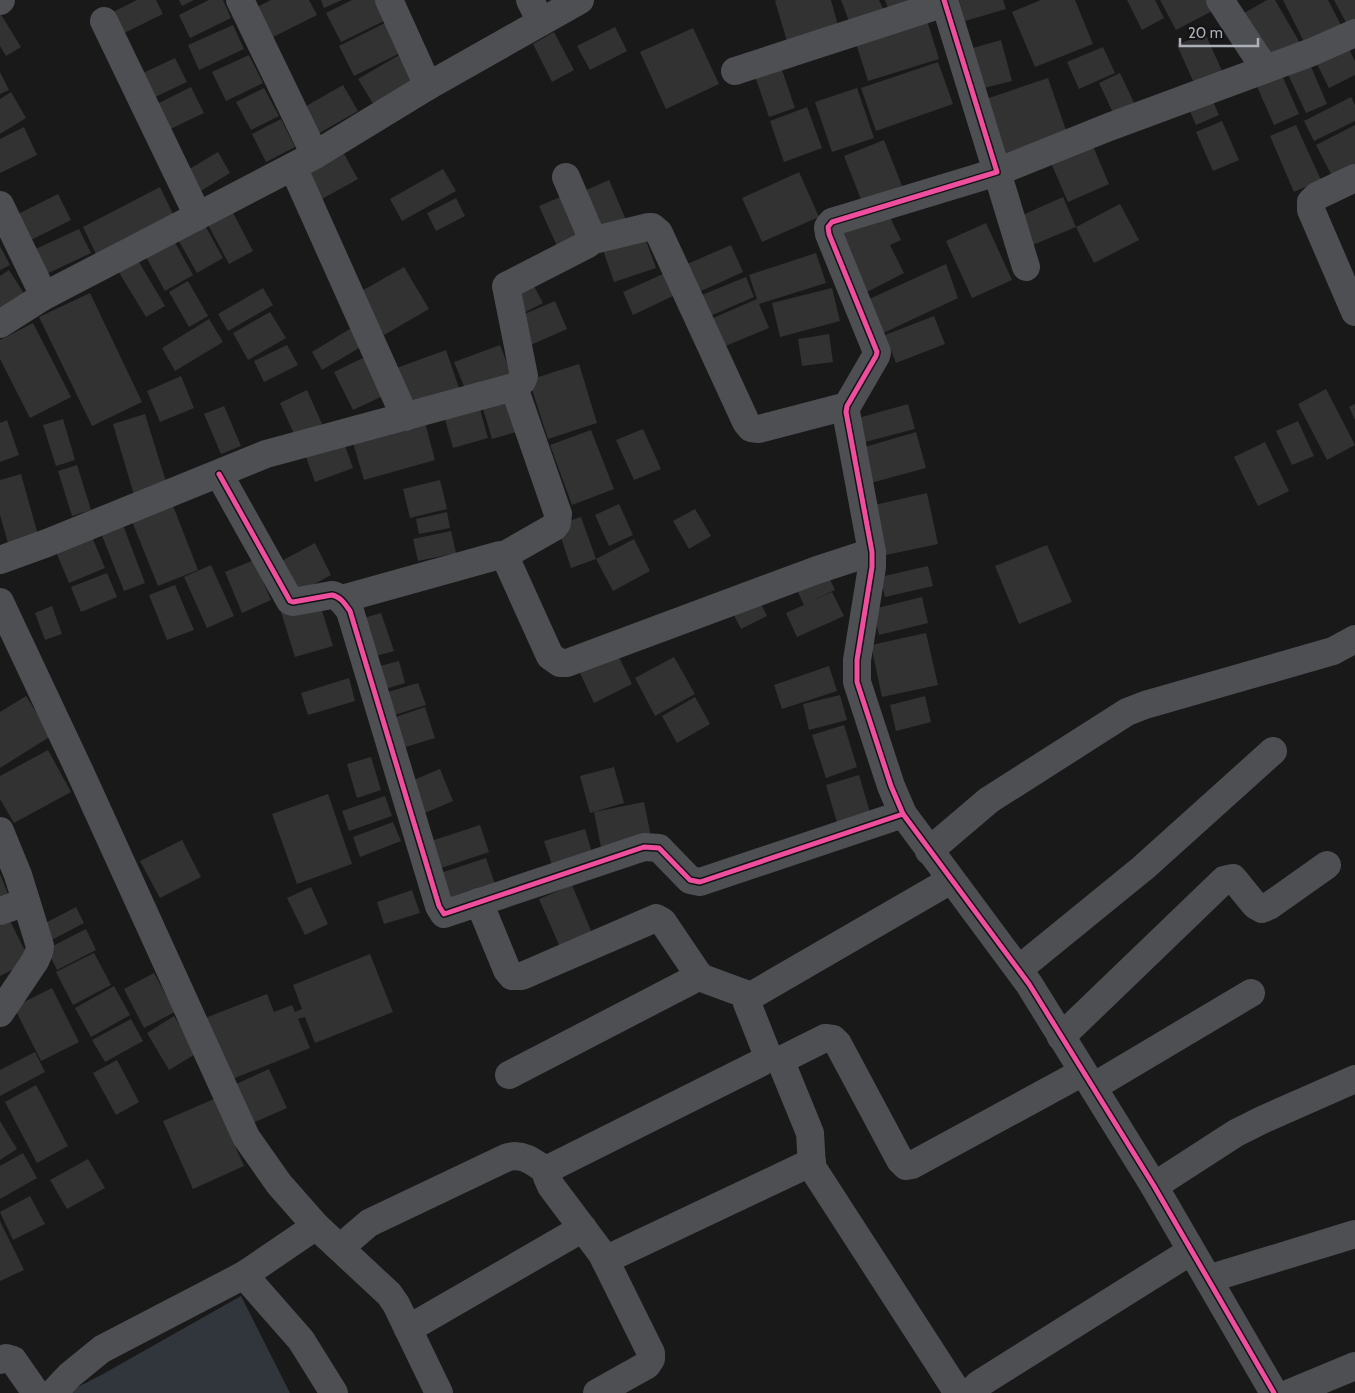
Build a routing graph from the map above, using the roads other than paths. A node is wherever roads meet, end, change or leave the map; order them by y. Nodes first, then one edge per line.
1 (240, 0) edge
2 (389, 0) edge
3 (580, 0) edge
4 (1220, 0) edge
5 (944, 2) edge
6 (535, 11) edge
7 (104, 21) dead end
8 (1355, 33) edge
9 (1265, 69) junction
10 (735, 71) dead end
11 (428, 86) junction
12 (304, 161) junction
13 (997, 172) junction
14 (566, 177) dead end
15 (1355, 178) edge
16 (0, 205) edge
17 (198, 216) junction
18 (590, 241) junction
19 (1026, 267) dead end
20 (44, 296) junction
21 (1355, 312) edge
22 (0, 324) edge
23 (514, 388) junction
24 (847, 406) junction
25 (405, 416) junction
26 (219, 474) junction
27 (872, 552) junction
28 (503, 556) junction
29 (0, 560) edge
30 (342, 599) junction
31 (0, 602) edge
32 (1355, 639) edge
33 (1273, 751) dead end
34 (903, 814) junction
35 (0, 831) edge
36 (929, 851) junction
37 (1327, 865) dead end
38 (951, 880) junction
39 (26, 902) junction
40 (479, 902) junction
41 (0, 911) edge
42 (1019, 969) junction
43 (700, 976) junction
44 (1251, 993) dead end
45 (751, 996) junction
46 (0, 1013) edge
47 (1061, 1037) junction
48 (509, 1075) dead end
49 (1355, 1078) edge
50 (1088, 1080) junction
51 (812, 1162) junction
52 (548, 1172) junction
53 (1154, 1186) junction
54 (316, 1226) junction
55 (583, 1228) junction
56 (1355, 1234) edge
57 (340, 1248) junction
58 (1191, 1251) junction
59 (605, 1260) junction
60 (244, 1275) junction
61 (1208, 1279) junction
62 (408, 1329) junction
63 (0, 1360) edge
64 (1355, 1366) edge
65 (36, 1393) edge
66 (53, 1393) edge
67 (334, 1393) edge
68 (439, 1393) edge
69 (597, 1393) edge
70 (958, 1393) edge
71 (970, 1393) edge
72 (1274, 1393) edge
73 (1290, 1393) edge

1 - 12 street
2 - 11 street
3 - 6 street
4 - 9 street
5 - 10 street
5 - 13 street
6 - 11 street
7 - 17 street
8 - 9 street
9 - 13 street
11 - 12 street
12 - 17 street
12 - 25 street
13 - 19 street
13 - 24 street
14 - 18 street
15 - 21 street
16 - 20 street
17 - 20 street
18 - 23 street
18 - 24 street
20 - 22 street
23 - 25 street
23 - 28 street
24 - 27 street
25 - 26 street
26 - 29 street
26 - 30 street
27 - 28 street
27 - 34 street
28 - 30 street
30 - 40 street
31 - 54 street
32 - 36 street
33 - 42 street
34 - 36 street
34 - 40 street
35 - 39 street
36 - 38 street
37 - 47 street
38 - 42 street
38 - 45 street
39 - 41 street
39 - 46 street
40 - 43 street
42 - 47 street
43 - 45 street
43 - 48 street
44 - 50 street
45 - 52 street
47 - 50 street
49 - 53 street
50 - 51 street
50 - 53 street
51 - 59 street
51 - 70 street
52 - 55 street
52 - 57 street
53 - 58 street
54 - 57 street
54 - 60 street
55 - 59 street
55 - 62 street
56 - 61 street
57 - 62 street
58 - 61 street
58 - 71 street
59 - 69 street
60 - 66 street
60 - 67 street
61 - 72 street
62 - 68 street
63 - 65 street
64 - 73 street

